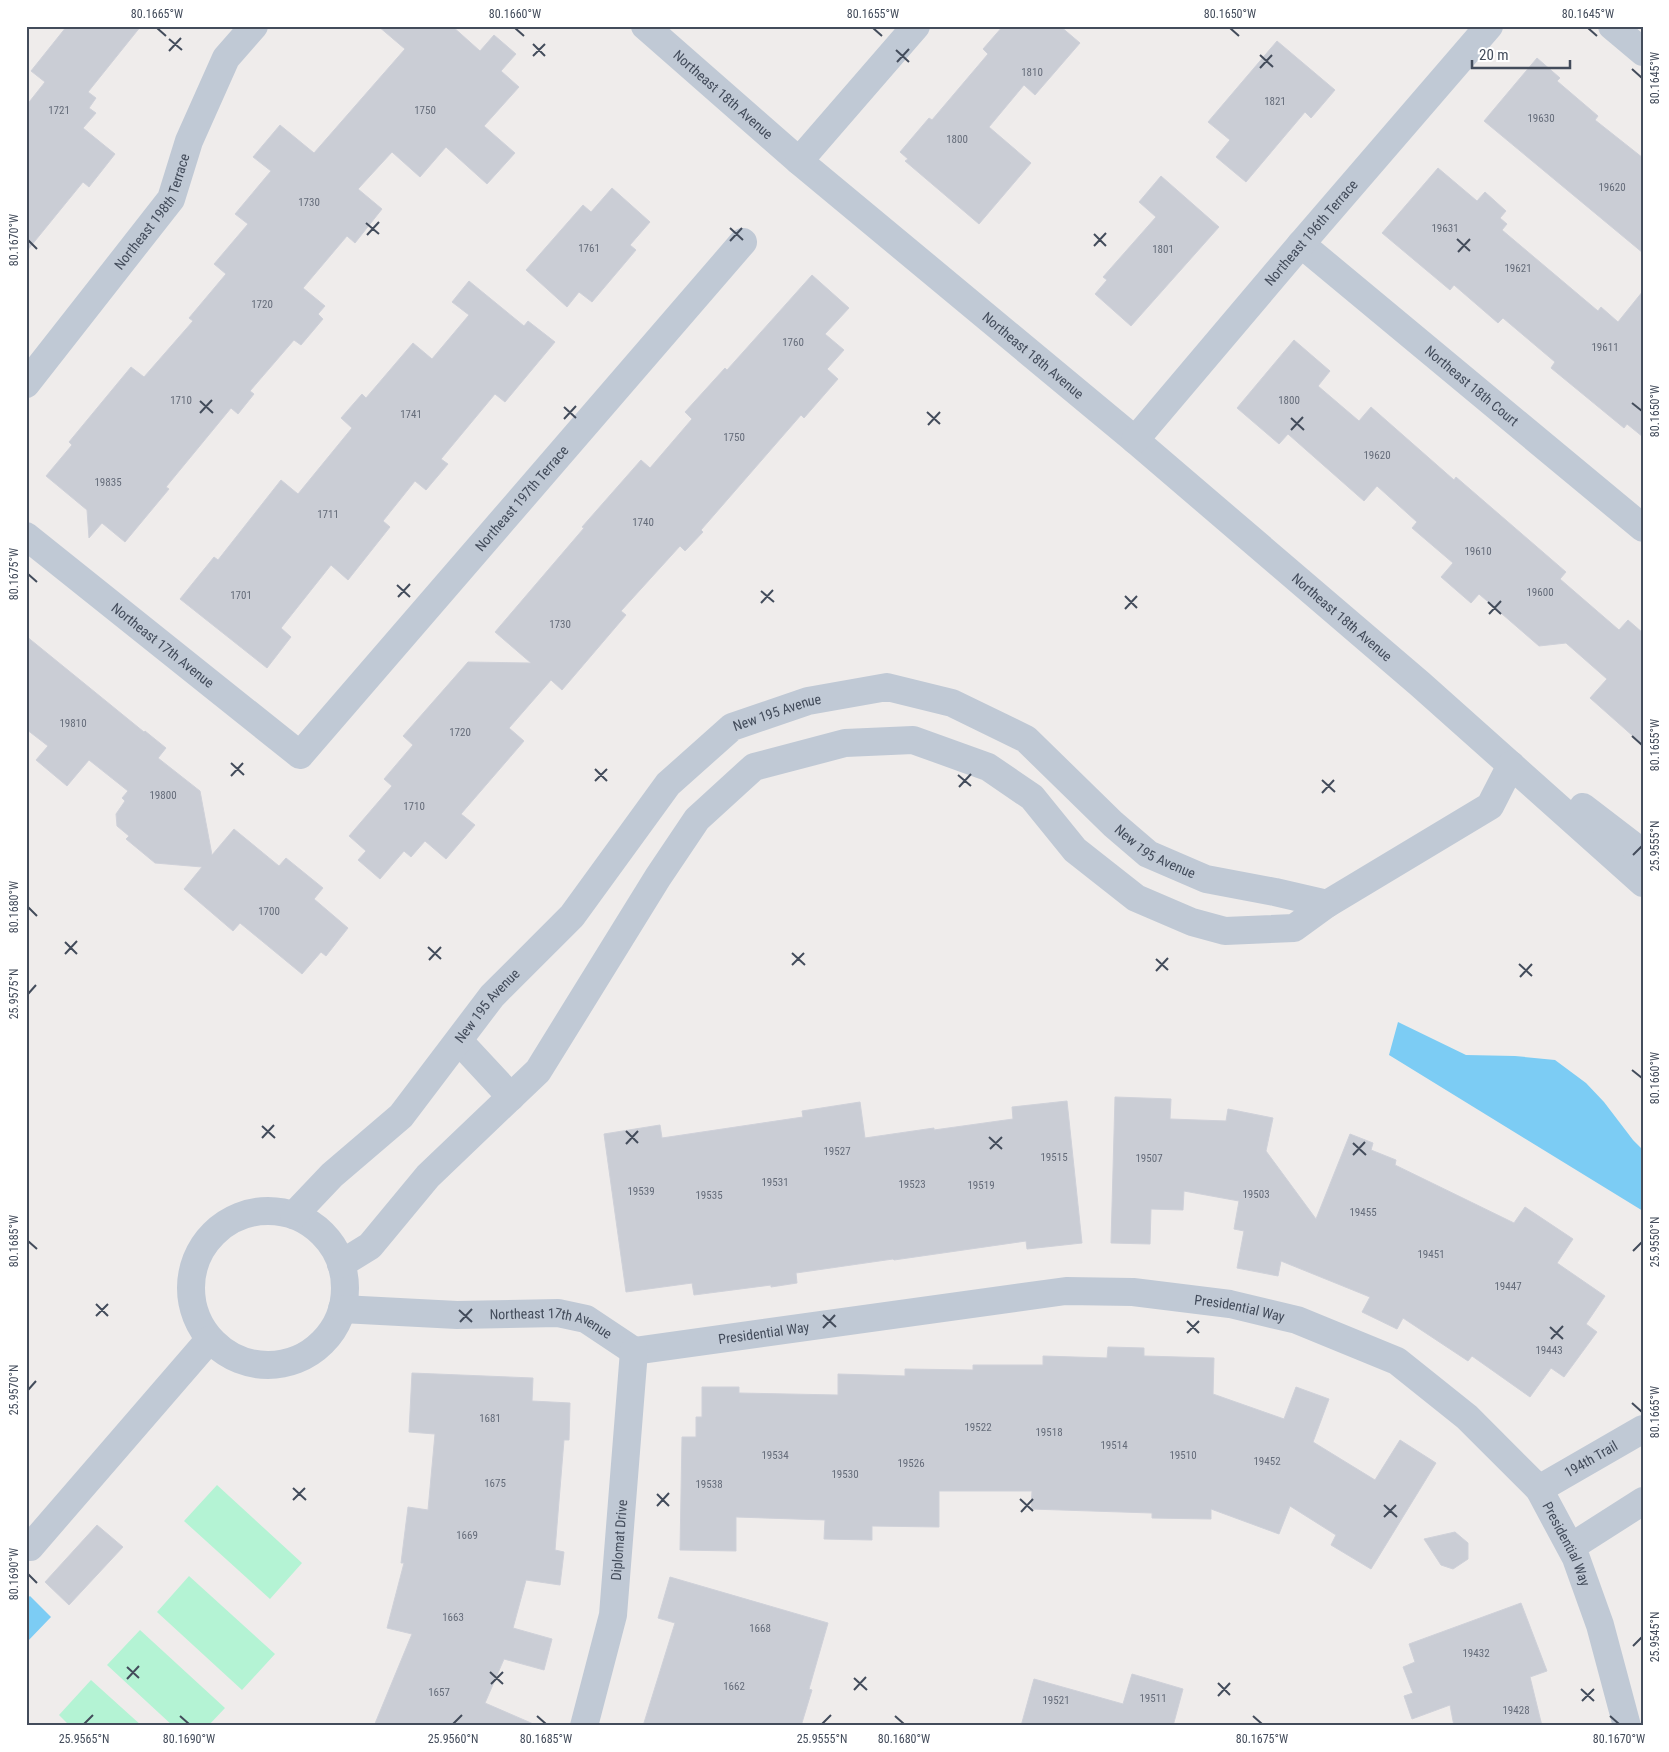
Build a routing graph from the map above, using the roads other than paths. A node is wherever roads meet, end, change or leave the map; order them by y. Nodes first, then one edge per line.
1 (254, 26) edge
2 (645, 26) edge
3 (916, 26) edge
4 (1489, 26) edge
5 (1612, 26) edge
6 (1643, 52) edge
7 (799, 160) junction
8 (742, 242) dead end
9 (1301, 244) junction
10 (26, 384) edge
11 (1135, 440) junction
12 (1643, 528) edge
13 (26, 536) edge
14 (1420, 684) junction
15 (300, 755) joint
16 (1511, 765) junction
17 (1643, 853) edge
18 (1643, 883) edge
19 (1327, 904) junction
20 (458, 1041) junction
21 (511, 1097) junction
22 (294, 1215) junction
23 (341, 1264) junction
24 (342, 1309) junction
25 (209, 1340) junction
26 (634, 1351) junction
27 (1643, 1429) edge
28 (1539, 1489) junction
29 (1643, 1501) edge
30 (26, 1546) edge
31 (1571, 1547) junction
32 (584, 1726) edge
33 (1627, 1726) edge

1 - 10 street, Northeast 198th Terrace
2 - 7 street, Northeast 18th Avenue
3 - 7 street
4 - 9 street, Northeast 196th Terrace
5 - 6 street
7 - 11 street, Northeast 18th Avenue
8 - 15 street, Northeast 197th Terrace
9 - 11 street, Northeast 196th Terrace
9 - 12 street, Northeast 18th Court
11 - 14 street, Northeast 18th Avenue
13 - 15 street, Northeast 17th Avenue
14 - 16 street, Northeast 18th Avenue
14 - 17 street, Northeast 18th Avenue
16 - 18 street, Northeast 18th Avenue
16 - 19 street
19 - 20 street, New 195 Avenue
19 - 21 street
20 - 21 street
20 - 22 street, New 195 Avenue
21 - 23 street
22 - 23 street
22 - 25 street
23 - 24 street
24 - 25 street
24 - 26 street, Northeast 17th Avenue
25 - 30 street
26 - 28 street, Presidential Way
26 - 32 street, Diplomat Drive
27 - 28 street, 194th Trail
28 - 31 street, Presidential Way
29 - 31 street
31 - 33 street, Presidential Way

